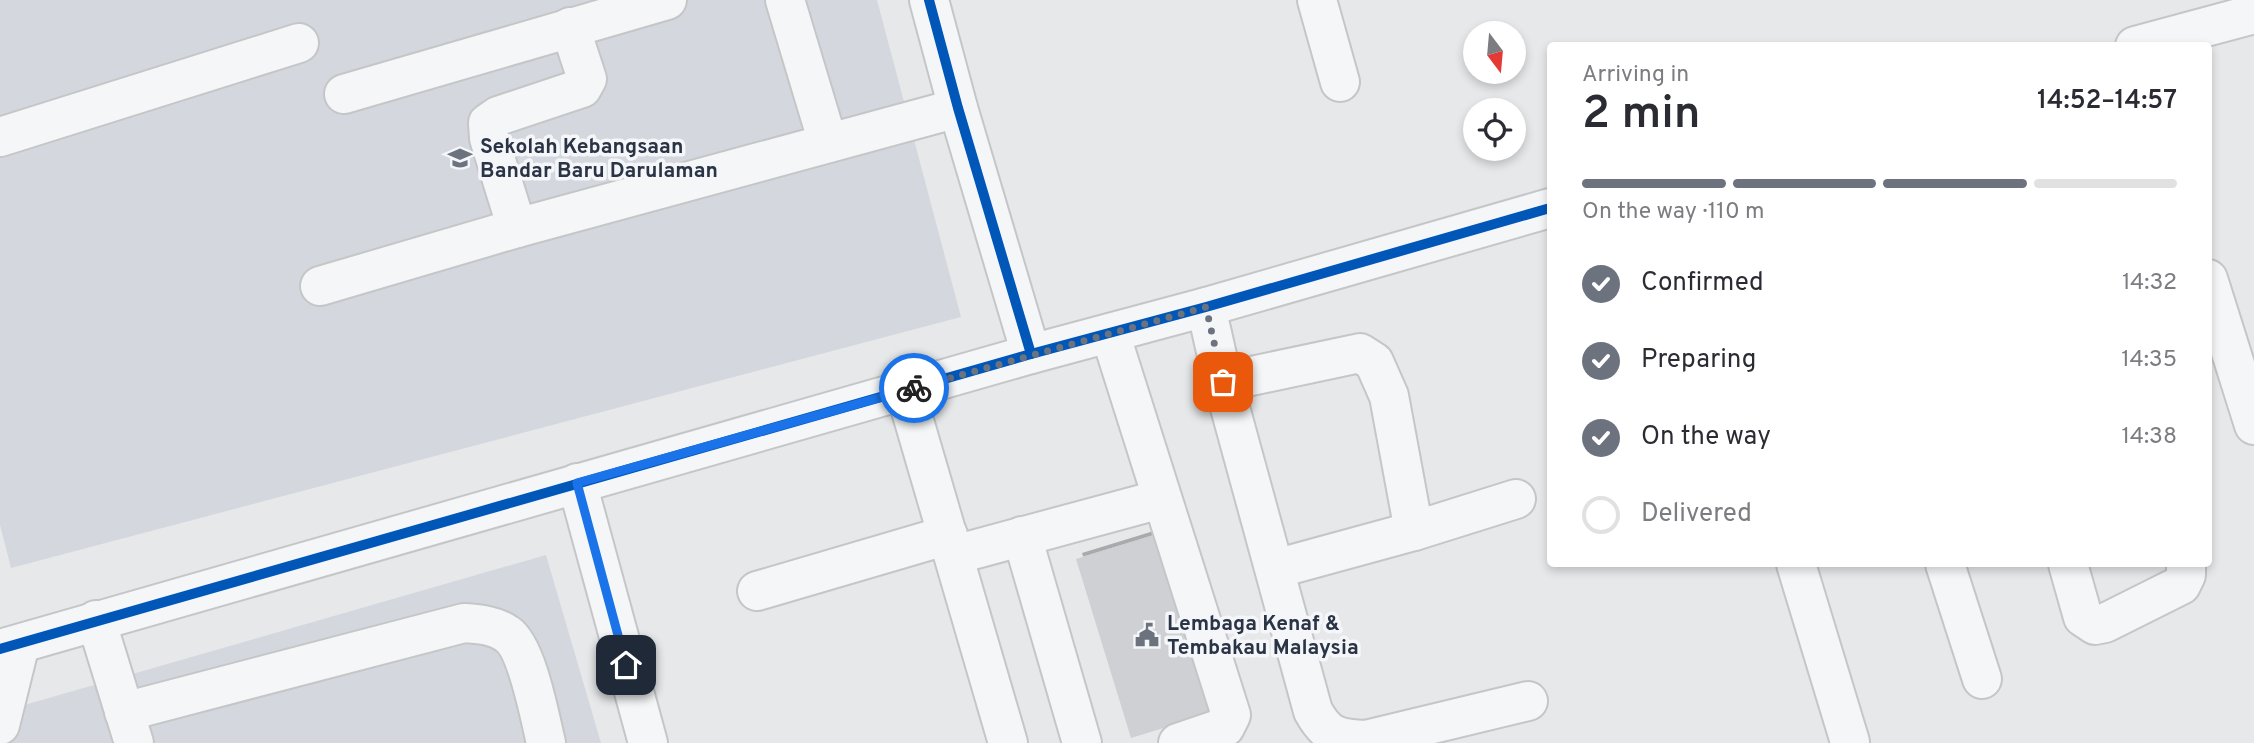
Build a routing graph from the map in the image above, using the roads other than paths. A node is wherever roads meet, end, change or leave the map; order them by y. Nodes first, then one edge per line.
1 (667, 0) edge
2 (785, 0) edge
3 (929, 0) edge
4 (1317, 0) edge
5 (2254, 15) edge
6 (570, 27) junction
7 (2150, 42) edge
8 (299, 43) dead end
9 (1340, 82) dead end
10 (344, 93) dead end
11 (958, 108) junction
12 (0, 137) edge
13 (828, 143) junction
14 (1547, 209) edge
15 (517, 228) junction
16 (320, 286) dead end
17 (2212, 293) edge
18 (1206, 307) junction
19 (1110, 333) junction
20 (1031, 354) junction
21 (2233, 366) edge
22 (1223, 382) junction
23 (905, 390) junction
24 (2254, 425) edge
25 (577, 483) junction
26 (1161, 499) junction
27 (1516, 499) dead end
28 (1414, 531) junction
29 (1022, 536) junction
30 (951, 545) junction
31 (1797, 567) edge
32 (1946, 567) edge
33 (2069, 567) edge
34 (2186, 567) edge
35 (1275, 569) junction
36 (757, 592) dead end
37 (96, 620) junction
38 (10, 647) edge
39 (1982, 679) dead end
40 (1528, 701) dead end
41 (0, 725) edge
42 (129, 727) edge
43 (1850, 742) edge
44 (546, 743) edge
45 (648, 743) edge
46 (1008, 743) edge
47 (1082, 743) edge
48 (1178, 743) edge

1 - 6 street
2 - 13 street
3 - 11 street
4 - 9 street
5 - 7 street
6 - 10 street
6 - 15 street
8 - 12 street
11 - 13 street
11 - 20 street
13 - 15 street
14 - 18 street
15 - 16 street
17 - 21 street
18 - 19 street
18 - 22 street
19 - 20 street
19 - 26 street
20 - 23 street
21 - 24 street
22 - 28 street
22 - 35 street
23 - 25 street
23 - 30 street
25 - 37 street
25 - 45 street
26 - 29 street
26 - 48 street
27 - 28 street
28 - 35 street
29 - 30 street
29 - 47 street
30 - 36 street
30 - 46 street
31 - 43 street
32 - 39 street
33 - 34 street
35 - 40 street
37 - 38 street
37 - 42 street
38 - 41 street
42 - 44 street

